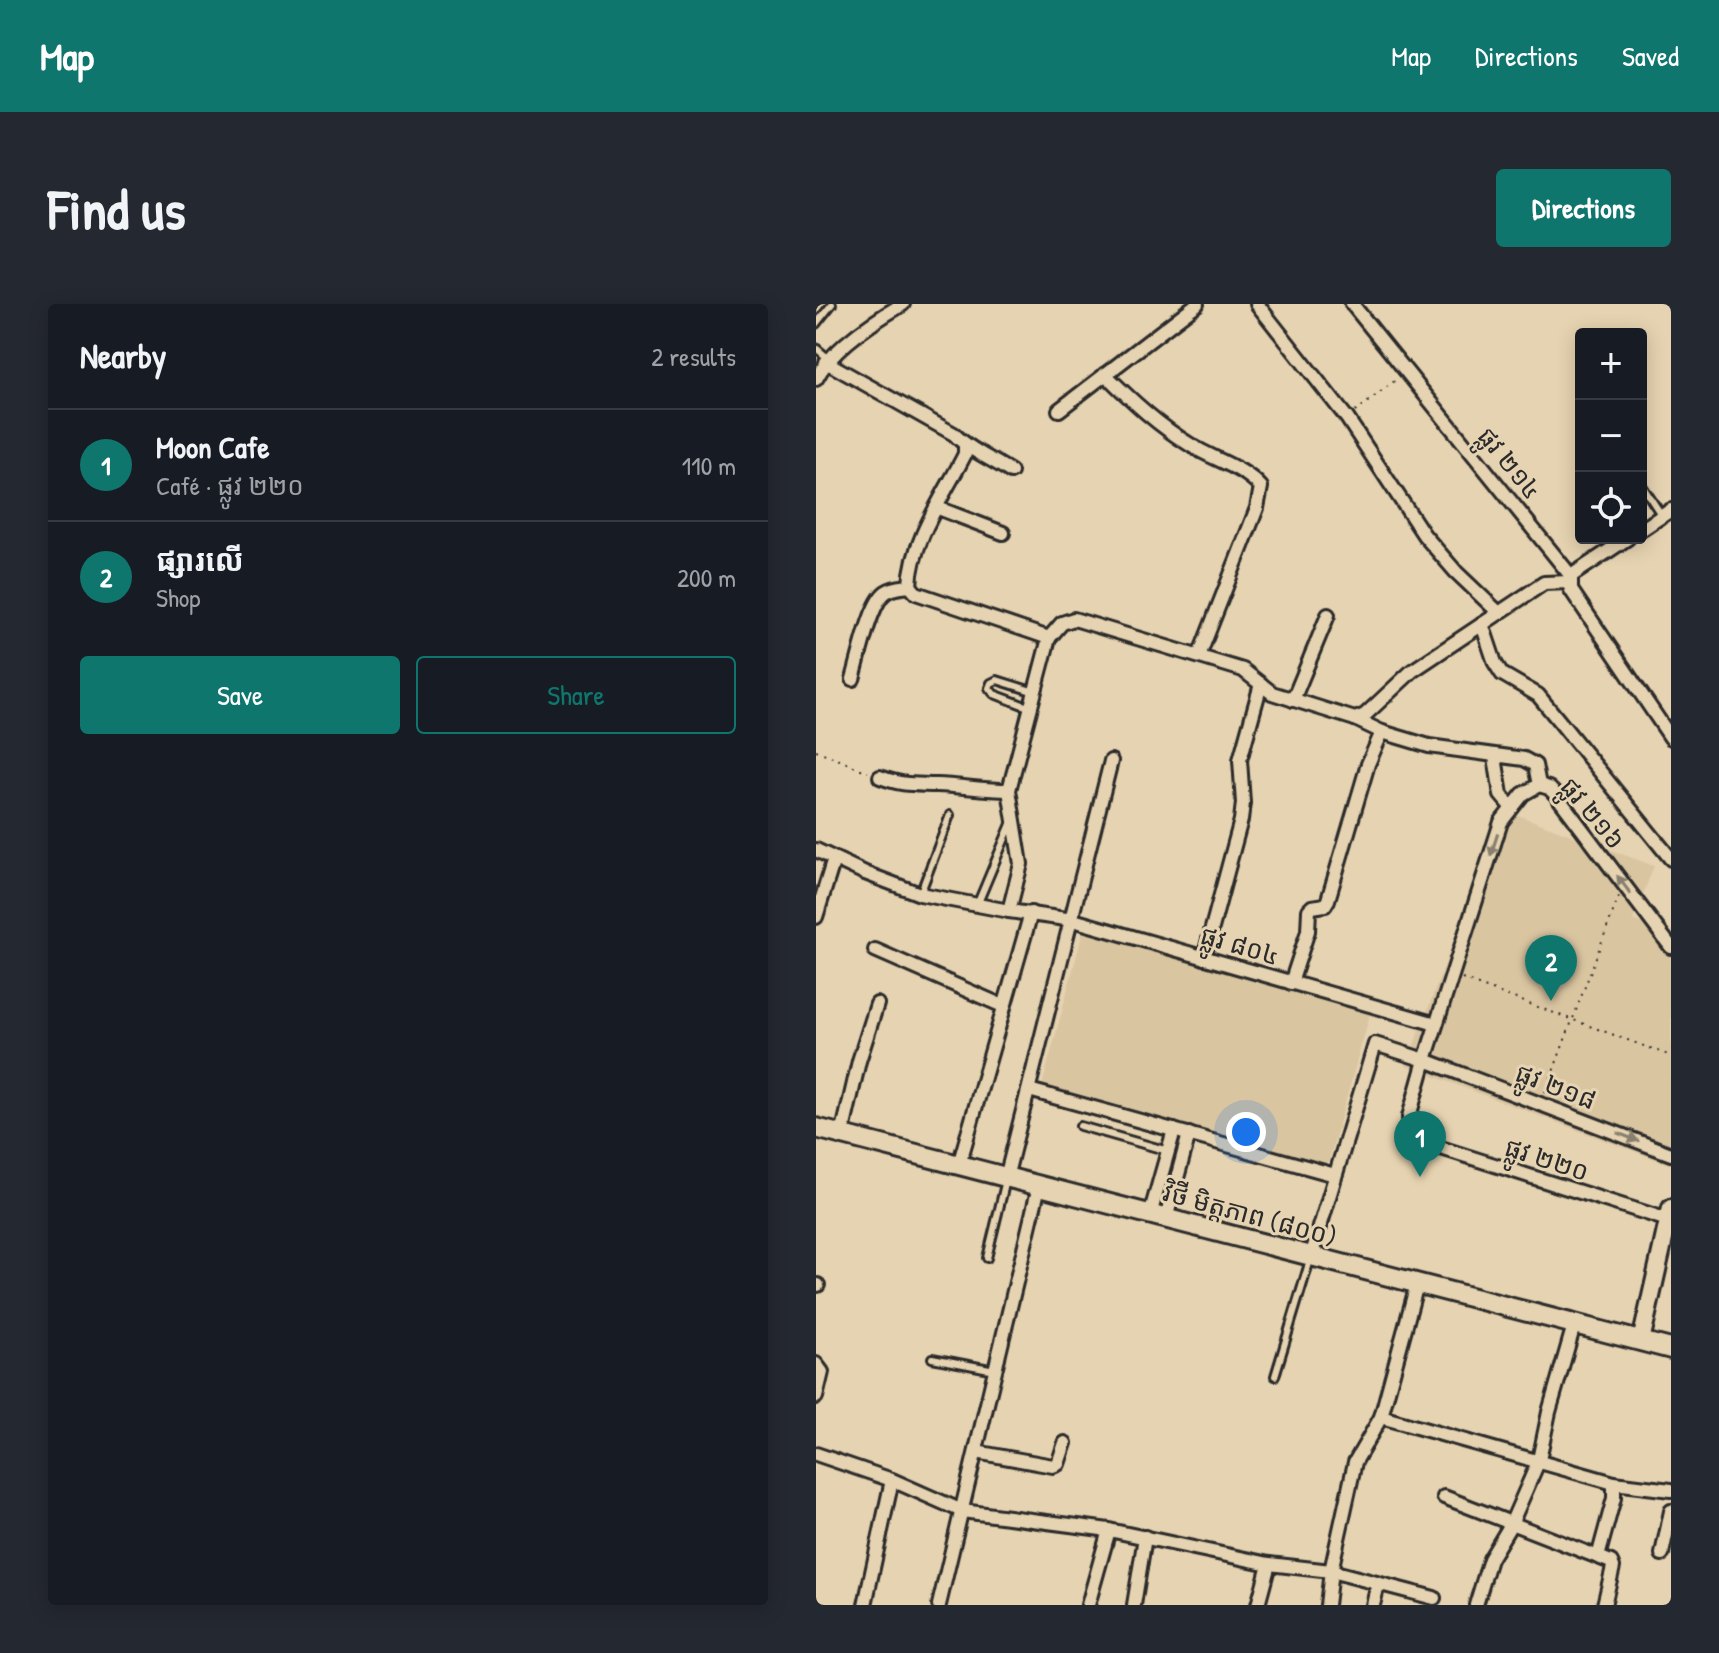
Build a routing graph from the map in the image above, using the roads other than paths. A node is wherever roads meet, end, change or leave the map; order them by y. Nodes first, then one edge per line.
1 (903, 304) edge
2 (1197, 304) edge
3 (1257, 304) edge
4 (1352, 304) edge
5 (829, 305) edge
6 (816, 322) edge
7 (816, 348) edge
8 (828, 360) junction
9 (1105, 374) junction
10 (817, 376) edge
11 (1059, 410) dead end
12 (965, 447) junction
13 (1011, 472) dead end
14 (1647, 491) edge
15 (938, 508) junction
16 (1667, 513) edge
17 (1647, 526) edge
18 (1671, 528) edge
19 (1003, 533) dead end
20 (1620, 544) edge
21 (1570, 579) junction
22 (910, 586) junction
23 (1499, 613) junction
24 (1328, 615) dead end
25 (1482, 624) junction
26 (1049, 638) junction
27 (1199, 656) junction
28 (853, 679) dead end
29 (1261, 684) junction
30 (1035, 692) junction
31 (1293, 700) junction
32 (1031, 708) junction
33 (1355, 719) junction
34 (1382, 732) junction
35 (1671, 738) edge
36 (1495, 757) junction
37 (1111, 761) dead end
38 (880, 777) road end
39 (1539, 785) junction
40 (1009, 790) junction
41 (1512, 808) junction
42 (950, 815) dead end
43 (1013, 821) junction
44 (816, 850) edge
45 (834, 859) junction
46 (1671, 859) edge
47 (920, 894) junction
48 (977, 905) junction
49 (1009, 911) junction
50 (1031, 913) junction
51 (816, 917) edge
52 (1073, 920) junction
53 (1671, 947) edge
54 (875, 950) dead end
55 (1204, 958) junction
56 (1291, 983) junction
57 (877, 1004) dead end
58 (1003, 1006) junction
59 (1436, 1024) junction
60 (1425, 1060) junction
61 (1029, 1090) junction
62 (1080, 1126) dead end
63 (816, 1128) edge
64 (1174, 1130) junction
65 (1189, 1134) junction
66 (842, 1135) junction
67 (1168, 1151) junction
68 (1671, 1154) edge
69 (959, 1165) junction
70 (1335, 1175) junction
71 (1006, 1178) junction
72 (1039, 1186) junction
73 (1669, 1214) edge
74 (1158, 1217) junction
75 (1311, 1257) junction
76 (987, 1258) dead end
77 (1417, 1284) junction
78 (1574, 1325) junction
79 (1641, 1341) junction
80 (1671, 1349) edge
81 (932, 1358) dead end
82 (816, 1364) edge
83 (995, 1370) junction
84 (1275, 1376) dead end
85 (816, 1397) edge
86 (1381, 1417) junction
87 (1065, 1443) dead end
88 (976, 1452) junction
89 (816, 1454) edge
90 (1539, 1460) junction
91 (892, 1480) junction
92 (1614, 1483) junction
93 (1671, 1490) edge
94 (1444, 1497) dead end
95 (962, 1511) junction
96 (1671, 1511) edge
97 (1511, 1524) junction
98 (1109, 1530) junction
99 (1145, 1537) junction
100 (1662, 1554) dead end
101 (1598, 1557) junction
102 (1269, 1564) junction
103 (1331, 1571) junction
104 (1378, 1584) junction
105 (1434, 1598) dead end
106 (865, 1605) edge
107 (939, 1605) edge
108 (1088, 1605) edge
109 (1134, 1605) edge
110 (1258, 1605) edge
111 (1327, 1605) edge
112 (1373, 1605) edge
113 (1476, 1605) edge
114 (1604, 1605) edge

1 - 8 street
2 - 9 street
3 - 23 street
4 - 21 street, ផ្លូវ ២១៤
5 - 6 lane
7 - 8 lane
8 - 10 street
8 - 12 street
9 - 11 street
9 - 27 street
12 - 13 street
12 - 15 street
14 - 16 lane
15 - 19 street
15 - 22 street
16 - 17 street
16 - 18 street
20 - 21 street
21 - 23 street
21 - 35 street, ផ្លូវ ២១៤
22 - 26 street
22 - 28 street
23 - 25 street
24 - 31 street
25 - 33 street
25 - 46 street
26 - 27 street
26 - 30 street
27 - 29 street
29 - 31 street
29 - 55 street
30 - 32 street
30 - 32 lane
31 - 33 street
32 - 40 street
33 - 34 street
34 - 36 street
34 - 56 street
36 - 39 street, ផ្លូវ ២១៦
36 - 41 street
37 - 52 street
38 - 40 street
39 - 41 street
53 -> 39 street, ផ្លូវ ២១៦
40 - 43 street
41 -> 59 street
42 - 47 lane
43 - 48 lane
43 - 49 street
44 - 45 street, ផ្លូវ ៨០៤
45 - 47 street, ផ្លូវ ៨០៤
45 - 51 street
47 - 48 street, ផ្លូវ ៨០៤
48 - 49 street, ផ្លូវ ៨០៤
49 - 50 street, ផ្លូវ ៨០៤
50 - 52 street, ផ្លូវ ៨០៤
50 - 58 street
52 - 55 street, ផ្លូវ ៨០៤
52 - 61 street
54 - 58 street
55 - 56 street, ផ្លូវ ៨០៤
56 - 59 street, ផ្លូវ ៨០៤
57 - 66 street
58 - 69 street
59 - 60 street
60 -> 68 street, ផ្លូវ ២១៨
60 - 70 street, ផ្លូវ ២១៨
60 - 73 street, ផ្លូវ ២២០
61 - 64 street
61 - 71 street
62 - 67 lane
63 - 66 main road, វិថី មិត្តភាព (៨០០)
64 - 65 street
64 - 67 street
65 - 70 street
65 - 74 street
66 - 69 main road, វិថី មិត្តភាព (៨០០)
67 - 74 street
69 - 71 main road, វិថី មិត្តភាព (៨០០)
70 - 75 street
71 - 72 main road, វិថី មិត្តភាព (៨០០)
71 - 76 lane
72 - 74 main road, វិថី មិត្តភាព (៨០០)
72 - 83 street
73 - 79 street
74 - 75 main road, វិថី មិត្តភាព (៨០០)
75 - 77 main road, វិថី មិត្តភាព (៨០០)
75 - 84 lane
77 - 78 main road, វិថី មិត្តភាព (៨០០)
77 - 86 street
78 - 79 main road, វិថី មិត្តភាព (៨០០)
78 - 90 street
79 - 80 main road, វិថី មិត្តភាព (៨០០)
81 - 83 lane
82 - 85 street
83 - 88 street
86 - 90 street
86 - 103 street
87 - 88 street
88 - 95 street
89 - 91 street
90 - 92 street
90 - 97 street
91 - 95 street
91 - 106 street
92 - 93 street
92 - 101 street
94 - 97 street
95 - 98 street
95 - 107 street
96 - 100 street
97 - 101 street
97 - 113 street
98 - 99 street
98 - 108 street
99 - 102 street
99 - 109 street
101 - 114 street
102 - 103 street
102 - 110 street
103 - 104 street
103 - 111 street
104 - 105 street
104 - 112 street

